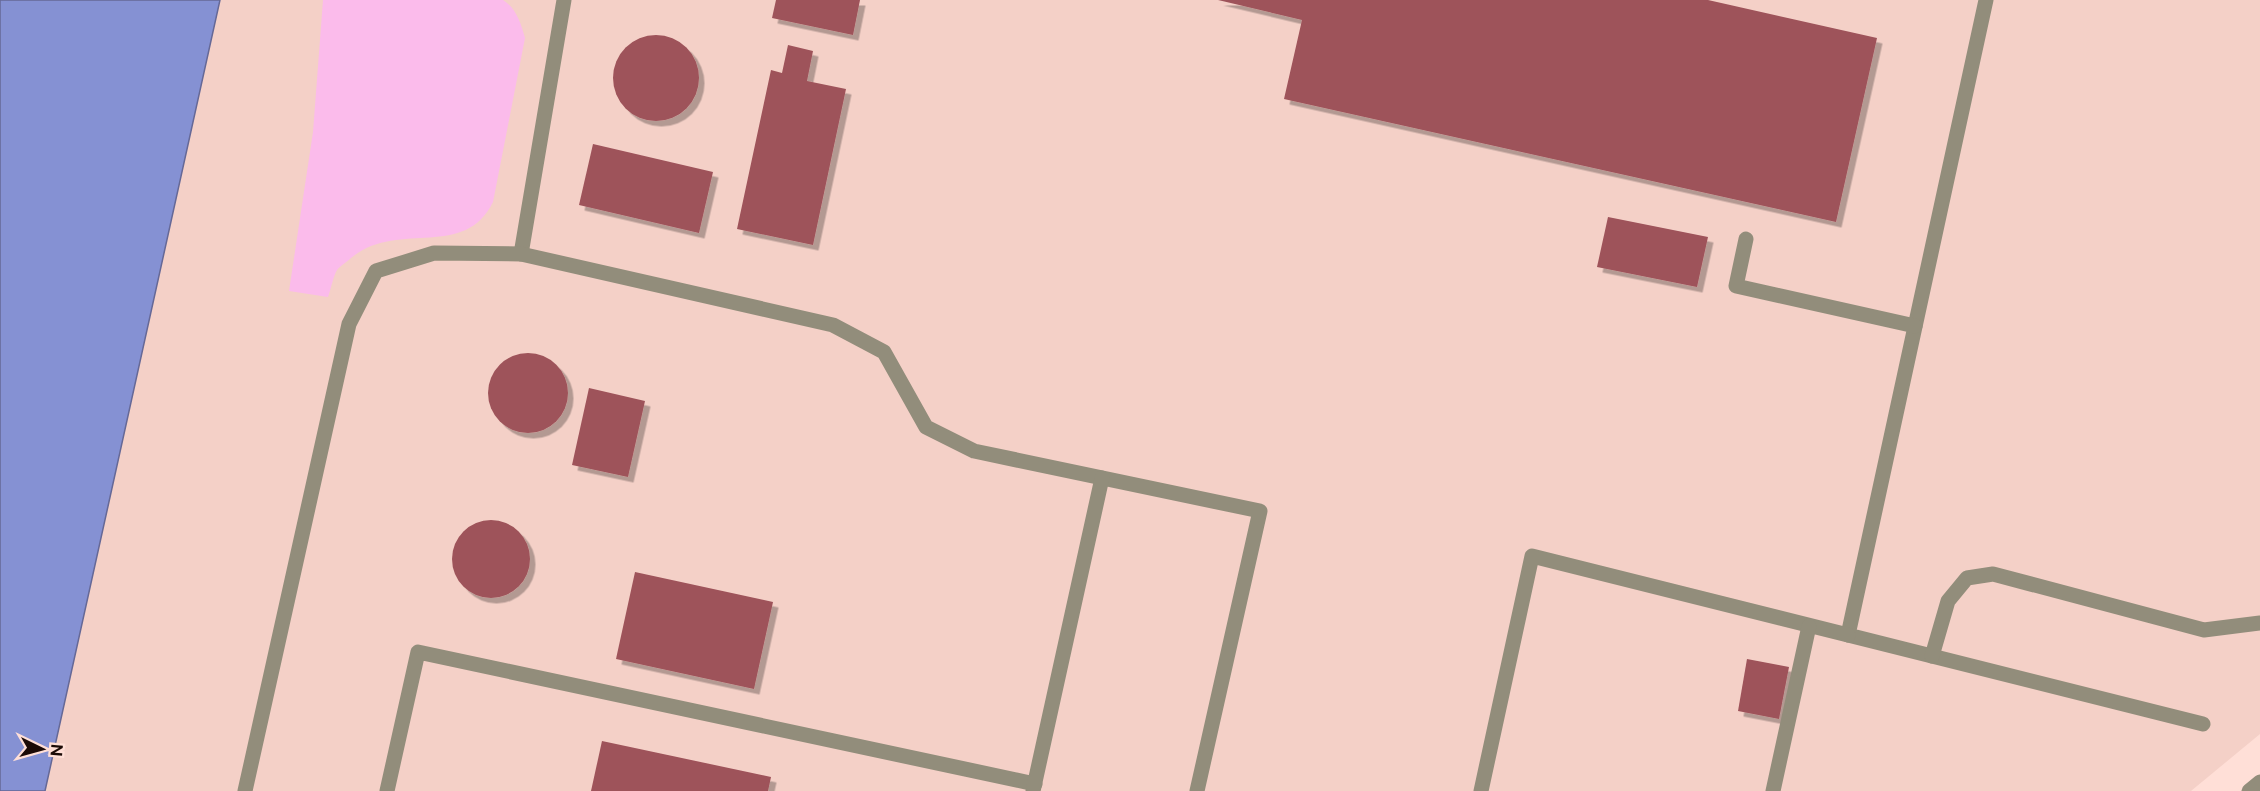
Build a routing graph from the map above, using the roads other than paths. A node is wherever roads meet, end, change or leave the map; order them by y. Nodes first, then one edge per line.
1 (564, 0) edge
2 (1986, 0) edge
3 (1746, 238) dead end
4 (521, 254) junction
5 (1915, 326) junction
6 (1102, 478) junction
7 (2260, 623) edge
8 (1809, 626) junction
9 (1848, 635) junction
10 (1932, 656) junction
11 (2203, 724) dead end
12 (2260, 782) edge
13 (1034, 788) edge
14 (245, 791) edge
15 (387, 791) edge
16 (1197, 791) edge
17 (1481, 791) edge
18 (1773, 791) edge
19 (2249, 791) edge

1 - 4 street
2 - 5 street
3 - 5 street
4 - 6 street
4 - 14 street
5 - 9 street
6 - 13 street
6 - 16 street
7 - 10 street
8 - 9 street
8 - 17 street
8 - 18 street
9 - 10 street
10 - 11 street
12 - 19 street
13 - 15 street

